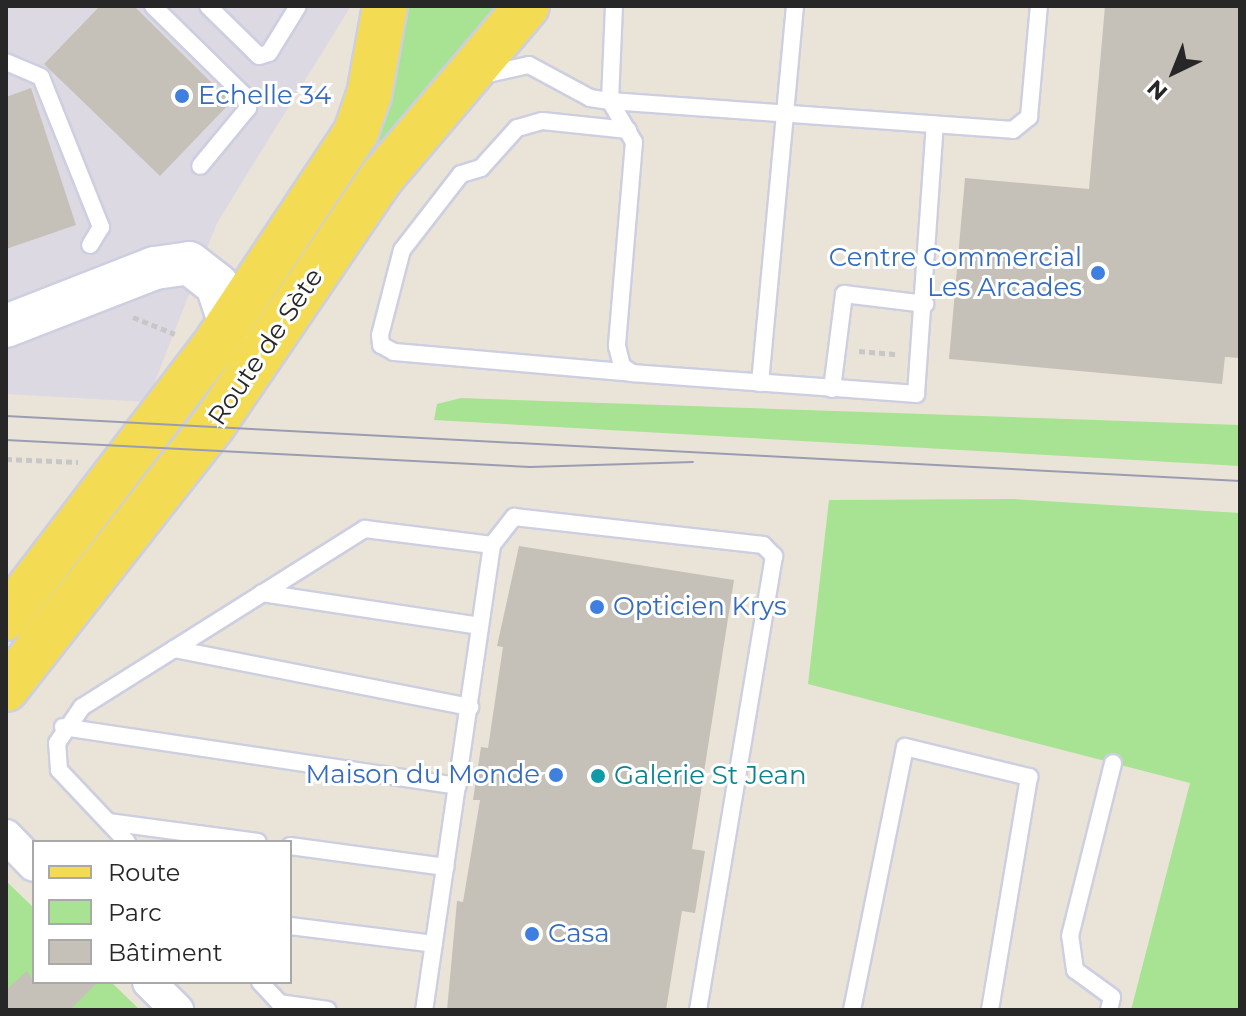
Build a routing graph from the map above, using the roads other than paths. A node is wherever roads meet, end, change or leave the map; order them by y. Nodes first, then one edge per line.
1 (153, 6) edge
2 (208, 6) edge
3 (298, 6) edge
4 (385, 6) edge
5 (527, 6) edge
6 (614, 6) edge
7 (795, 6) edge
8 (1039, 6) edge
9 (6, 62) edge
10 (462, 77) junction
11 (610, 101) junction
12 (785, 113) junction
13 (935, 125) junction
14 (628, 130) junction
15 (200, 166) dead end
16 (90, 245) dead end
17 (925, 304) junction
18 (230, 324) junction
19 (6, 326) edge
20 (632, 373) junction
21 (760, 383) junction
22 (832, 389) junction
23 (492, 545) junction
24 (262, 593) junction
25 (6, 618) edge
26 (479, 626) junction
27 (174, 649) junction
28 (6, 689) edge
29 (470, 707) junction
30 (63, 727) junction
31 (1113, 763) dead end
32 (458, 786) junction
33 (108, 822) junction
34 (6, 836) edge
35 (125, 840) edge
36 (243, 840) edge
37 (292, 846) edge
38 (32, 863) edge
39 (446, 867) junction
40 (292, 926) edge
41 (434, 944) junction
42 (151, 984) edge
43 (262, 984) edge
44 (283, 1006) edge
45 (177, 1010) edge
46 (328, 1010) edge
47 (424, 1010) edge
48 (698, 1010) edge
49 (852, 1010) edge
50 (990, 1010) edge
51 (1109, 1010) edge

1 - 15 lane
2 - 3 lane
4 - 18 main road, Route de Sète
5 - 10 main road, Route de Sète
6 - 11 lane
7 - 12 lane
8 - 13 lane
9 - 16 lane
10 - 11 lane
10 - 28 main road, Route de Sète
11 - 12 lane
11 - 14 lane
12 - 13 lane
12 - 21 lane
13 - 17 lane
14 - 20 lane
14 - 20 lane
17 - 22 lane
17 - 22 lane
18 - 19 street
18 - 25 main road, Route de Sète
20 - 21 lane
21 - 22 lane
23 - 24 lane
23 - 26 lane
23 - 48 lane
24 - 26 lane
24 - 27 lane
26 - 29 lane
27 - 29 lane
27 - 30 lane
29 - 32 lane
30 - 32 lane
30 - 33 lane
31 - 51 lane
32 - 39 lane
33 - 35 lane
33 - 36 lane
34 - 38 street
37 - 39 lane
39 - 41 lane
40 - 41 lane
41 - 47 lane
42 - 45 street
43 - 44 lane
44 - 46 lane
49 - 50 lane

